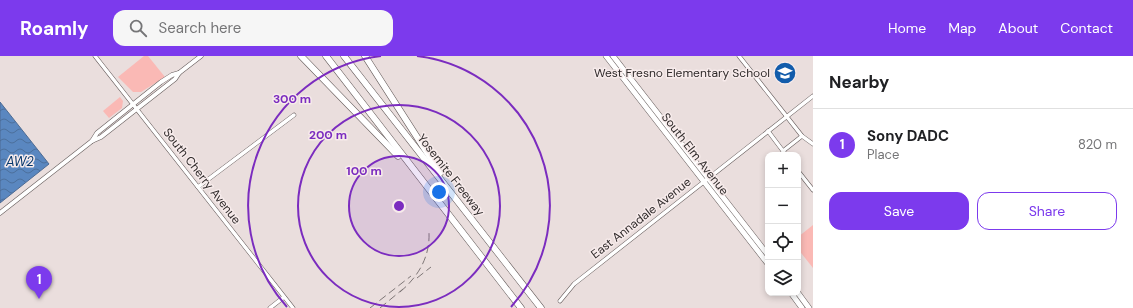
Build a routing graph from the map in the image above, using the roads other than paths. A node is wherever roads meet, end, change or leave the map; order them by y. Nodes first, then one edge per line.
1 (95, 56) edge
2 (202, 56) edge
3 (301, 56) edge
4 (326, 56) edge
5 (344, 56) edge
6 (365, 56) edge
7 (606, 56) edge
8 (613, 56) edge
9 (739, 56) edge
10 (179, 73) junction
11 (813, 96) edge
12 (133, 104) junction
13 (137, 109) junction
14 (294, 115) dead end
15 (787, 116) junction
16 (768, 131) junction
17 (802, 136) junction
18 (92, 141) junction
19 (813, 144) edge
20 (783, 151) joint
21 (801, 175) edge
22 (706, 180) junction
23 (198, 187) junction
24 (813, 190) edge
25 (432, 193) junction
26 (456, 198) junction
27 (0, 213) edge
28 (765, 251) edge
29 (765, 260) edge
30 (793, 296) edge
31 (800, 296) edge
32 (284, 297) junction
33 (560, 301) dead end
34 (270, 308) edge
35 (293, 308) edge
36 (522, 308) edge
37 (541, 308) edge
38 (802, 308) edge
39 (809, 308) edge

1 - 12 street, South Cherry Avenue
2 - 10 street
3 - 25 highway
4 - 25 highway
5 - 26 highway, Yosemite Freeway
6 - 26 highway
7 - 22 main road, South Elm Avenue
8 - 22 main road, South Elm Avenue
9 - 15 street
10 - 12 street
10 - 13 street
11 - 15 street, East Annadale Avenue
12 - 13 street, South Cherry Avenue
12 - 18 street
13 - 18 street
13 - 23 street, South Cherry Avenue
14 - 23 street
15 - 16 street, East Annadale Avenue
15 - 17 street
16 - 20 street
16 - 22 street, East Annadale Avenue
17 - 19 street
17 - 20 street
18 - 27 street
21 - 24 street
22 - 28 main road, South Elm Avenue
22 - 29 main road, South Elm Avenue
22 - 33 street, East Annadale Avenue
23 - 32 street, South Cherry Avenue
25 - 36 highway
26 - 37 highway, Yosemite Freeway
30 - 38 main road
31 - 39 main road
32 - 34 street
32 - 35 street, South Cherry Avenue

